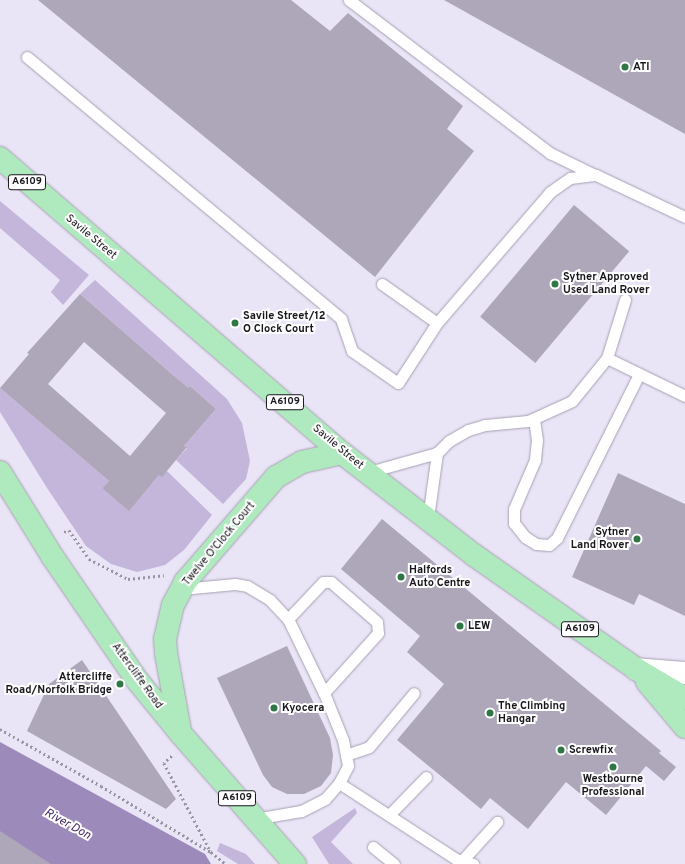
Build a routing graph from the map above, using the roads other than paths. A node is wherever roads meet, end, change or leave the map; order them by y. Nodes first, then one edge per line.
1 (349, 0) edge
2 (27, 57) dead end
3 (0, 158) edge
4 (596, 175) junction
5 (685, 216) edge
6 (382, 284) dead end
7 (625, 300) dead end
8 (437, 323) junction
9 (607, 358) junction
10 (639, 374) junction
11 (685, 396) edge
12 (534, 419) junction
13 (342, 453) junction
14 (437, 453) junction
15 (0, 472) edge
16 (369, 472) junction
17 (428, 518) junction
18 (184, 586) junction
19 (288, 619) junction
20 (636, 669) junction
21 (685, 672) edge
22 (324, 693) junction
23 (414, 693) dead end
24 (685, 698) edge
25 (685, 727) edge
26 (185, 738) junction
27 (346, 755) junction
28 (426, 777) dead end
29 (339, 783) junction
30 (390, 816) junction
31 (254, 819) junction
32 (497, 822) dead end
33 (373, 846) dead end
34 (460, 862) edge
35 (296, 863) edge
36 (394, 864) edge
37 (473, 864) edge

1 - 4 lane
2 - 8 lane
3 - 13 main road, Savile Street / A6109
4 - 5 lane
4 - 8 lane
6 - 8 lane
7 - 9 lane
9 - 10 lane
9 - 12 lane
10 - 11 lane
10 - 12 lane
12 - 14 lane
13 - 16 main road, Savile Street / A6109
13 - 18 main road, Twelve O'Clock Court
14 - 16 lane
14 - 17 lane
15 - 26 main road, Attercliffe Road / A6109
16 - 17 main road, Savile Street / A6109
17 - 20 main road, Savile Street / A6109
18 - 19 lane
18 - 26 main road, Twelve O'Clock Court
19 - 22 lane
19 - 22 lane
20 - 21 main road
20 - 24 main road, Savile Street / A6109
20 - 25 main road, Savile Street / A6109
22 - 27 lane
23 - 27 lane
26 - 31 main road, Attercliffe Road / A6109
27 - 29 lane
28 - 30 lane
29 - 30 lane
29 - 31 lane
30 - 34 lane
31 - 35 main road, Attercliffe Road / A6109
32 - 34 lane
33 - 36 lane
34 - 37 lane

